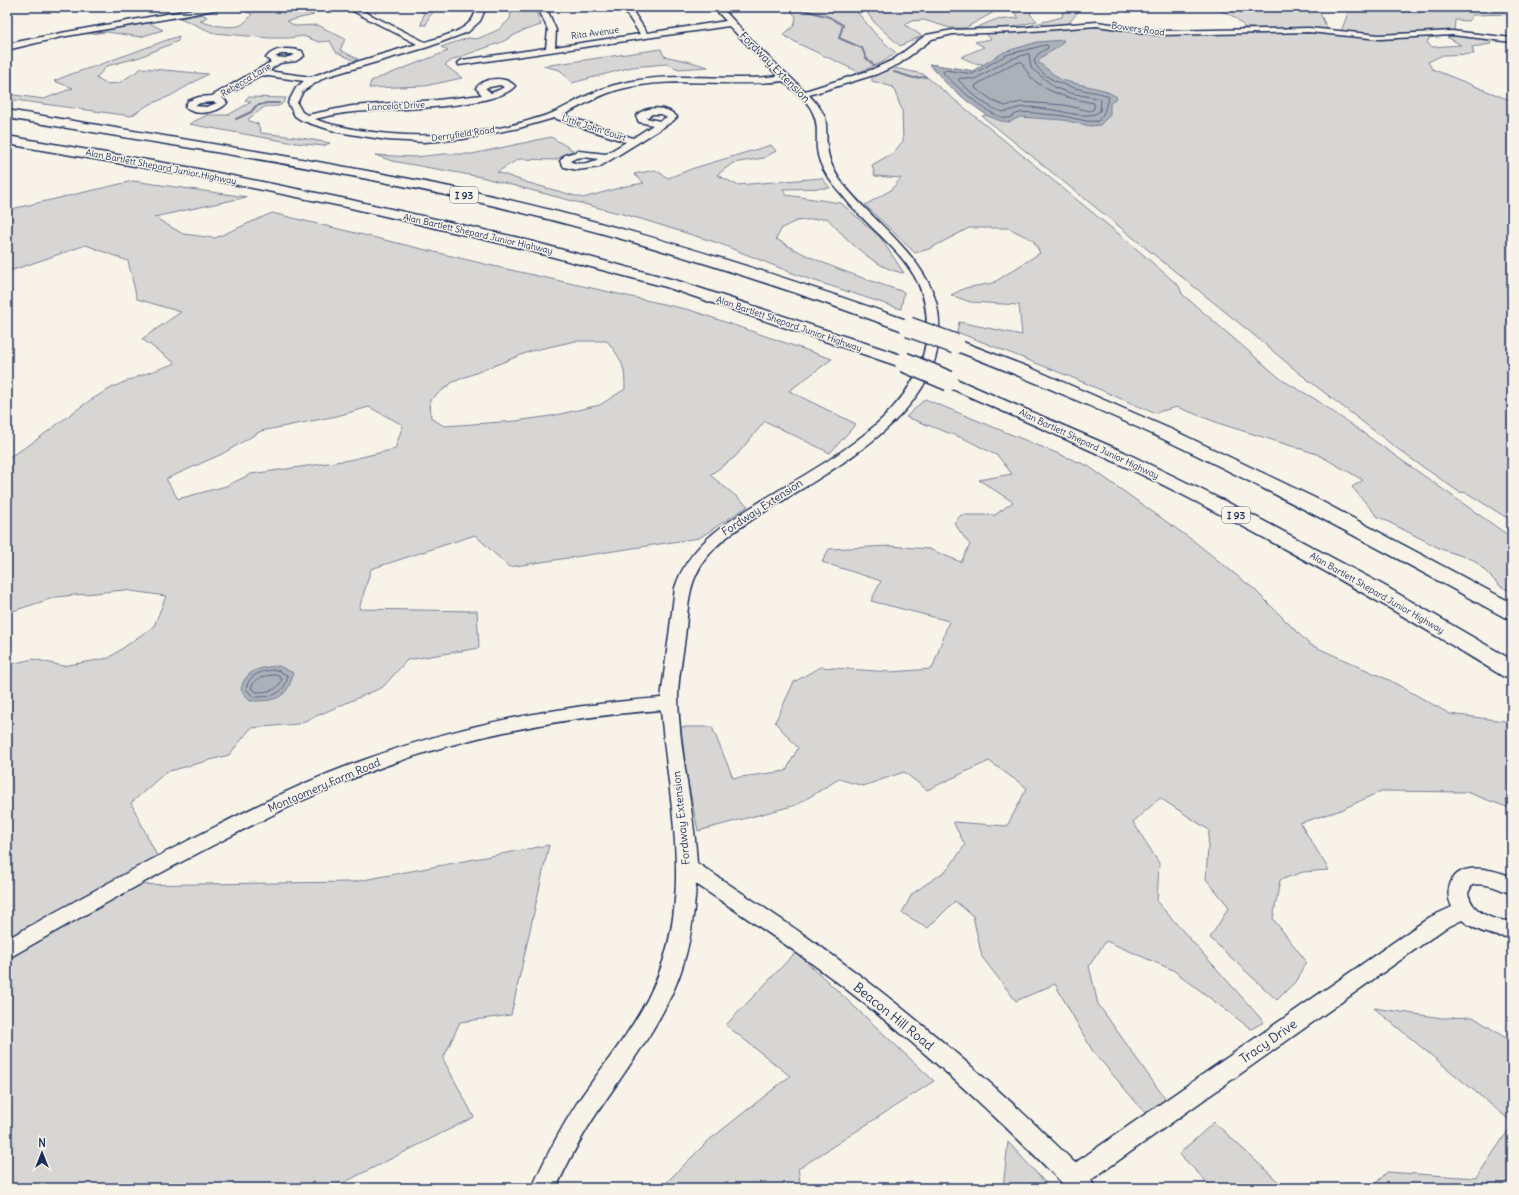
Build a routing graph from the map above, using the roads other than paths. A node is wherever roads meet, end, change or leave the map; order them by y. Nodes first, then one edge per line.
1 (216, 7) edge
2 (349, 7) edge
3 (480, 7) edge
4 (542, 7) edge
5 (626, 7) edge
6 (717, 7) edge
7 (731, 23) junction
8 (645, 36) junction
9 (1512, 40) edge
10 (425, 44) junction
11 (7, 47) edge
12 (550, 50) junction
13 (278, 61) dead end
14 (462, 63) dead end
15 (260, 72) junction
16 (786, 78) junction
17 (313, 80) junction
18 (803, 94) junction
19 (488, 95) dead end
20 (214, 99) dead end
21 (7, 114) edge
22 (554, 115) junction
23 (304, 118) junction
24 (662, 124) dead end
25 (7, 140) edge
26 (634, 141) junction
27 (607, 157) dead end
28 (1512, 612) edge
29 (1512, 671) edge
30 (669, 703) junction
31 (687, 867) junction
32 (1512, 886) edge
33 (1466, 910) junction
34 (1512, 929) edge
35 (7, 949) edge
36 (1078, 1183) edge
37 (544, 1188) edge

1 - 11 street
2 - 10 street
3 - 10 street
4 - 12 street
5 - 8 street
6 - 7 street, Fordway Extension
7 - 8 street, Rita Avenue
7 - 16 street, Fordway Extension
8 - 12 street, Rita Avenue
9 - 18 street, Bowers Road
10 - 17 street
12 - 14 street, Rita Avenue
13 - 15 street, Rebecca Lane
15 - 17 street
15 - 20 street, Rebecca Lane
16 - 18 street, Fordway Extension
16 - 22 street, Derryfield Road
17 - 23 street
18 - 30 street, Fordway Extension
19 - 23 street, Lancelot Drive
21 - 28 highway, I 93, bridge
22 - 23 street, Derryfield Road
22 - 26 street, Little John Court
24 - 26 street
25 - 29 highway, Alan Bartlett Shepard Junior Highway / I 93, bridge
26 - 27 street
30 - 31 street, Fordway Extension
30 - 35 street, Montgomery Farm Road
31 - 36 street, Beacon Hill Road
31 - 37 street, Fordway Extension
32 - 33 street
33 - 34 street
33 - 36 street, Tracy Drive

